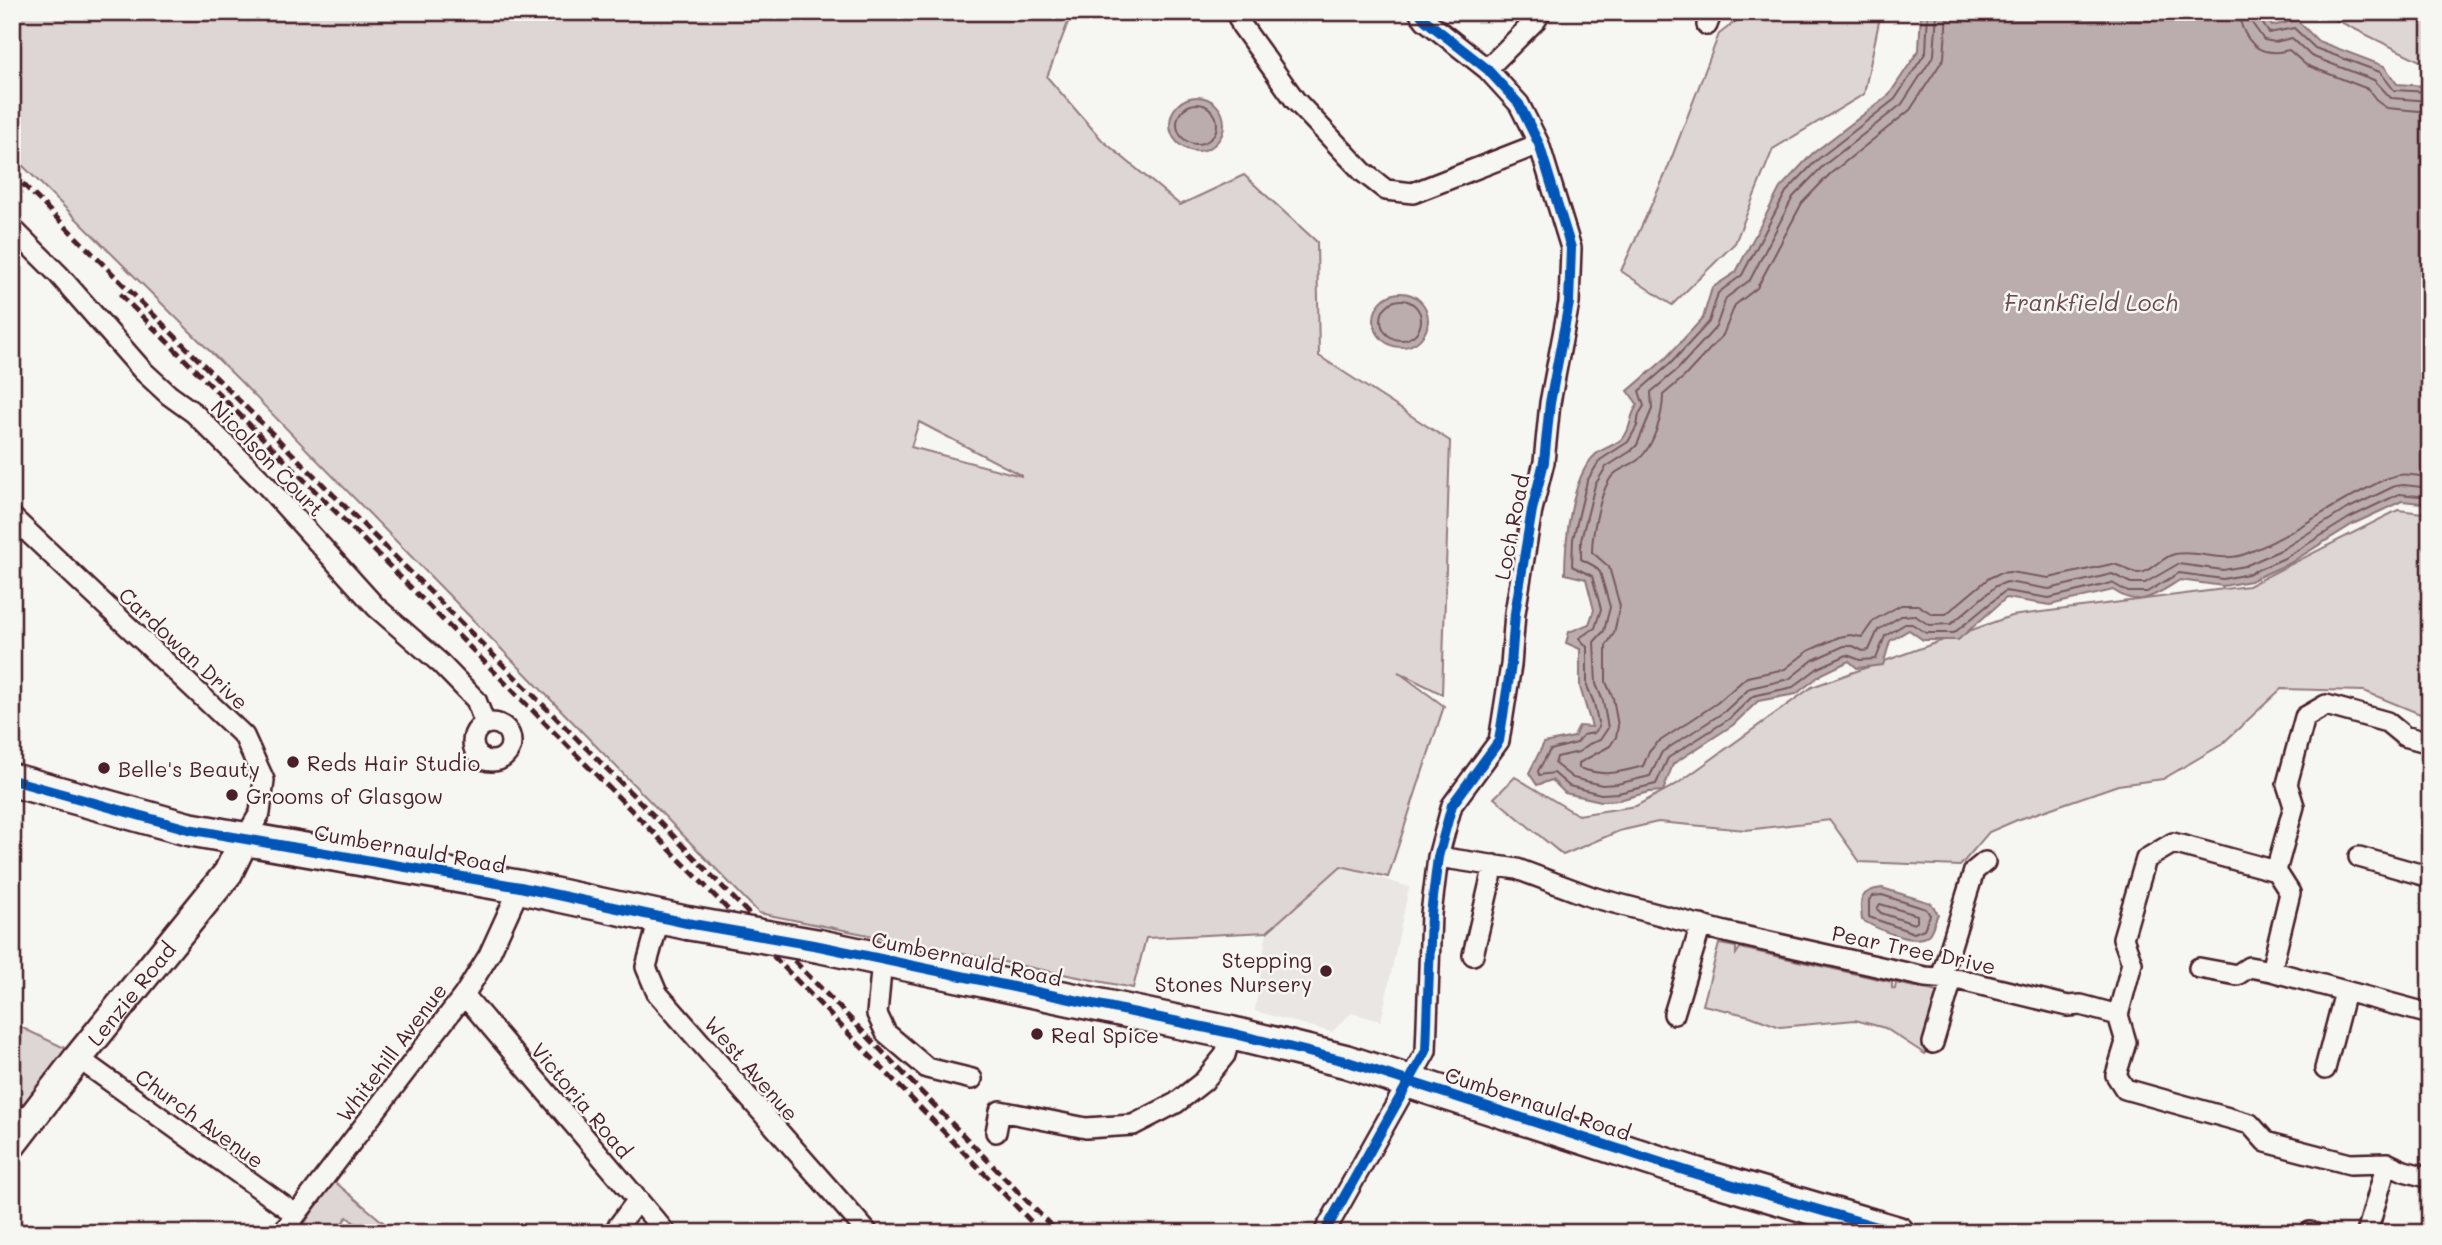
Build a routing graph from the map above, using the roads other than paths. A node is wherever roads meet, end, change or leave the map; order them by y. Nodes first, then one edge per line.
1 (1236, 12) edge
2 (1419, 12) edge
3 (1541, 12) edge
4 (1487, 69) junction
5 (1539, 144) junction
6 (12, 228) edge
7 (12, 517) edge
8 (485, 724) dead end
9 (2430, 743) edge
10 (12, 780) edge
11 (245, 838) junction
12 (1438, 857) junction
13 (2359, 857) dead end
14 (1985, 862) dead end
15 (1494, 865) junction
16 (2276, 871) junction
17 (2430, 877) edge
18 (520, 887) junction
19 (673, 919) junction
20 (1701, 925) junction
21 (1473, 955) dead end
22 (882, 960) junction
23 (2199, 968) dead end
24 (2271, 971) junction
25 (1947, 979) junction
26 (2346, 992) junction
27 (464, 995) junction
28 (1674, 1014) dead end
29 (2430, 1014) edge
30 (2118, 1016) junction
31 (1231, 1033) junction
32 (1933, 1042) dead end
33 (78, 1058) junction
34 (2325, 1069) dead end
35 (972, 1079) dead end
36 (1409, 1082) junction
37 (996, 1132) dead end
38 (12, 1144) edge
39 (2386, 1163) junction
40 (2430, 1178) edge
41 (637, 1201) junction
42 (295, 1214) junction
43 (1840, 1224) edge
44 (282, 1233) edge
45 (613, 1233) edge
46 (666, 1233) edge
47 (868, 1233) edge
48 (1324, 1233) edge
49 (1898, 1233) edge
50 (2367, 1233) edge

1 - 5 street
2 - 4 street, Loch Road
3 - 4 street
4 - 5 street, Loch Road
5 - 12 street, Loch Road
6 - 8 street, Nicolson Court
7 - 11 street, Cardowan Drive
9 - 16 street
10 - 11 main road, Cumbernauld Road
11 - 18 main road, Cumbernauld Road
11 - 33 street, Lenzie Road
12 - 15 street, Pear Tree Drive
12 - 36 street, Loch Road
13 - 17 street
14 - 25 street
15 - 20 street, Pear Tree Drive
15 - 21 street
16 - 24 street
16 - 30 street
18 - 19 main road, Cumbernauld Road
18 - 27 street, Whitehill Avenue
19 - 22 main road, Cumbernauld Road, bridge
19 - 47 street, West Avenue
20 - 25 street, Pear Tree Drive
20 - 28 street
22 - 31 main road, Cumbernauld Road
22 - 35 street
23 - 24 street
24 - 26 street
25 - 30 street, Pear Tree Drive
25 - 32 street
26 - 29 street
26 - 34 street
27 - 41 street, Victoria Road
27 - 42 street, Whitehill Avenue
30 - 39 street
31 - 36 main road, Cumbernauld Road
31 - 37 street
33 - 38 street, Lenzie Road
33 - 42 street, Church Avenue
36 - 43 main road, Cumbernauld Road
36 - 48 street, Loch Road
39 - 40 street
39 - 50 street
41 - 45 street
41 - 46 street, Victoria Road
42 - 44 street, Whitehill Avenue
43 - 49 main road, Cumbernauld Road

